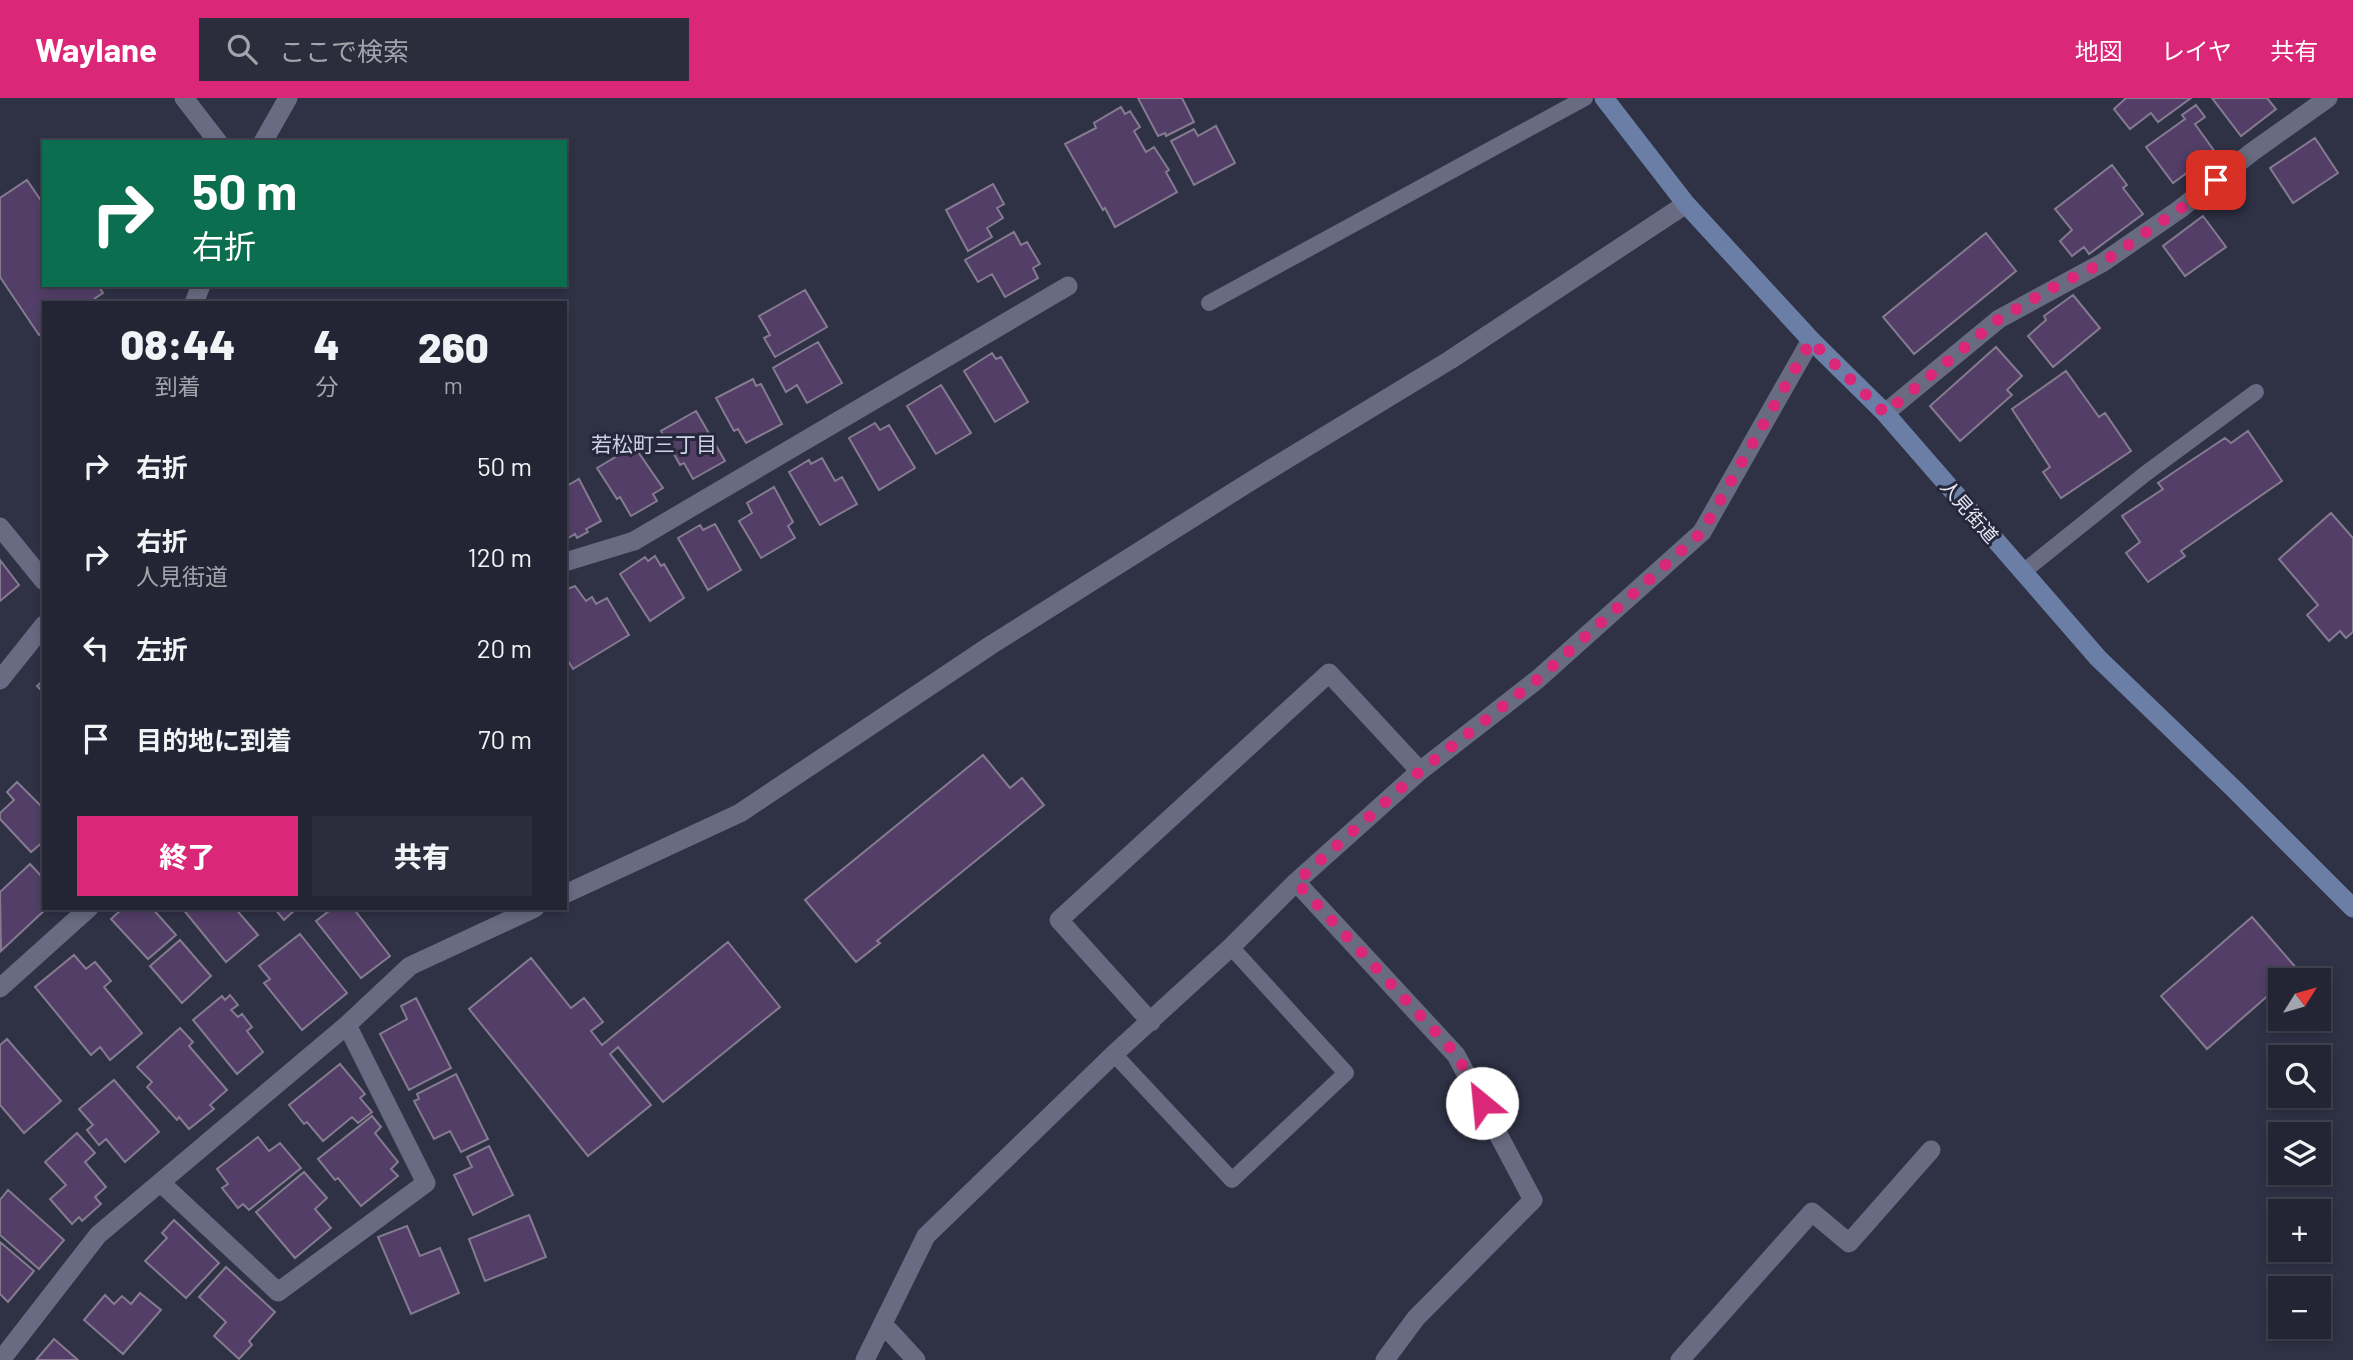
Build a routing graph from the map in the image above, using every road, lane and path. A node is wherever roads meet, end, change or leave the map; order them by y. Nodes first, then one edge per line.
1 (184, 98) edge
2 (288, 98) edge
3 (1585, 98) edge
4 (1604, 98) edge
5 (2328, 98) edge
6 (216, 140) edge
7 (264, 140) edge
8 (1686, 204) junction
9 (1068, 286) dead end
10 (1209, 303) dead end
11 (1811, 341) junction
12 (2256, 392) dead end
13 (1885, 413) junction
14 (0, 527) edge
15 (567, 561) edge
16 (2023, 572) junction
17 (42, 579) edge
18 (42, 628) edge
19 (0, 680) edge
20 (1420, 771) junction
21 (1296, 882) junction
22 (567, 893) edge
23 (2353, 908) edge
24 (87, 910) edge
25 (531, 910) edge
26 (1231, 947) junction
27 (0, 988) edge
28 (1151, 1022) junction
29 (346, 1025) junction
30 (1114, 1054) junction
31 (1931, 1150) dead end
32 (161, 1183) junction
33 (883, 1324) junction
34 (1, 1360) edge
35 (864, 1360) edge
36 (916, 1360) edge
37 (1385, 1360) edge
38 (1680, 1360) edge

1 - 6 street
2 - 7 street
3 - 10 lane
4 - 8 main road, 人見街道
5 - 13 street
8 - 11 main road, 人見街道
8 - 22 street
9 - 15 street
11 - 13 main road, 人見街道
11 - 20 street
12 - 16 lane
13 - 16 main road, 人見街道
14 - 17 street
16 - 23 main road, 人見街道
18 - 19 street
20 - 21 street
20 - 28 street
21 - 26 street
21 - 37 street
24 - 27 street
25 - 29 street
26 - 28 street
26 - 30 lane
28 - 30 street
29 - 32 street
29 - 32 street
30 - 33 street
31 - 38 street
32 - 34 street
33 - 35 street
33 - 36 street

